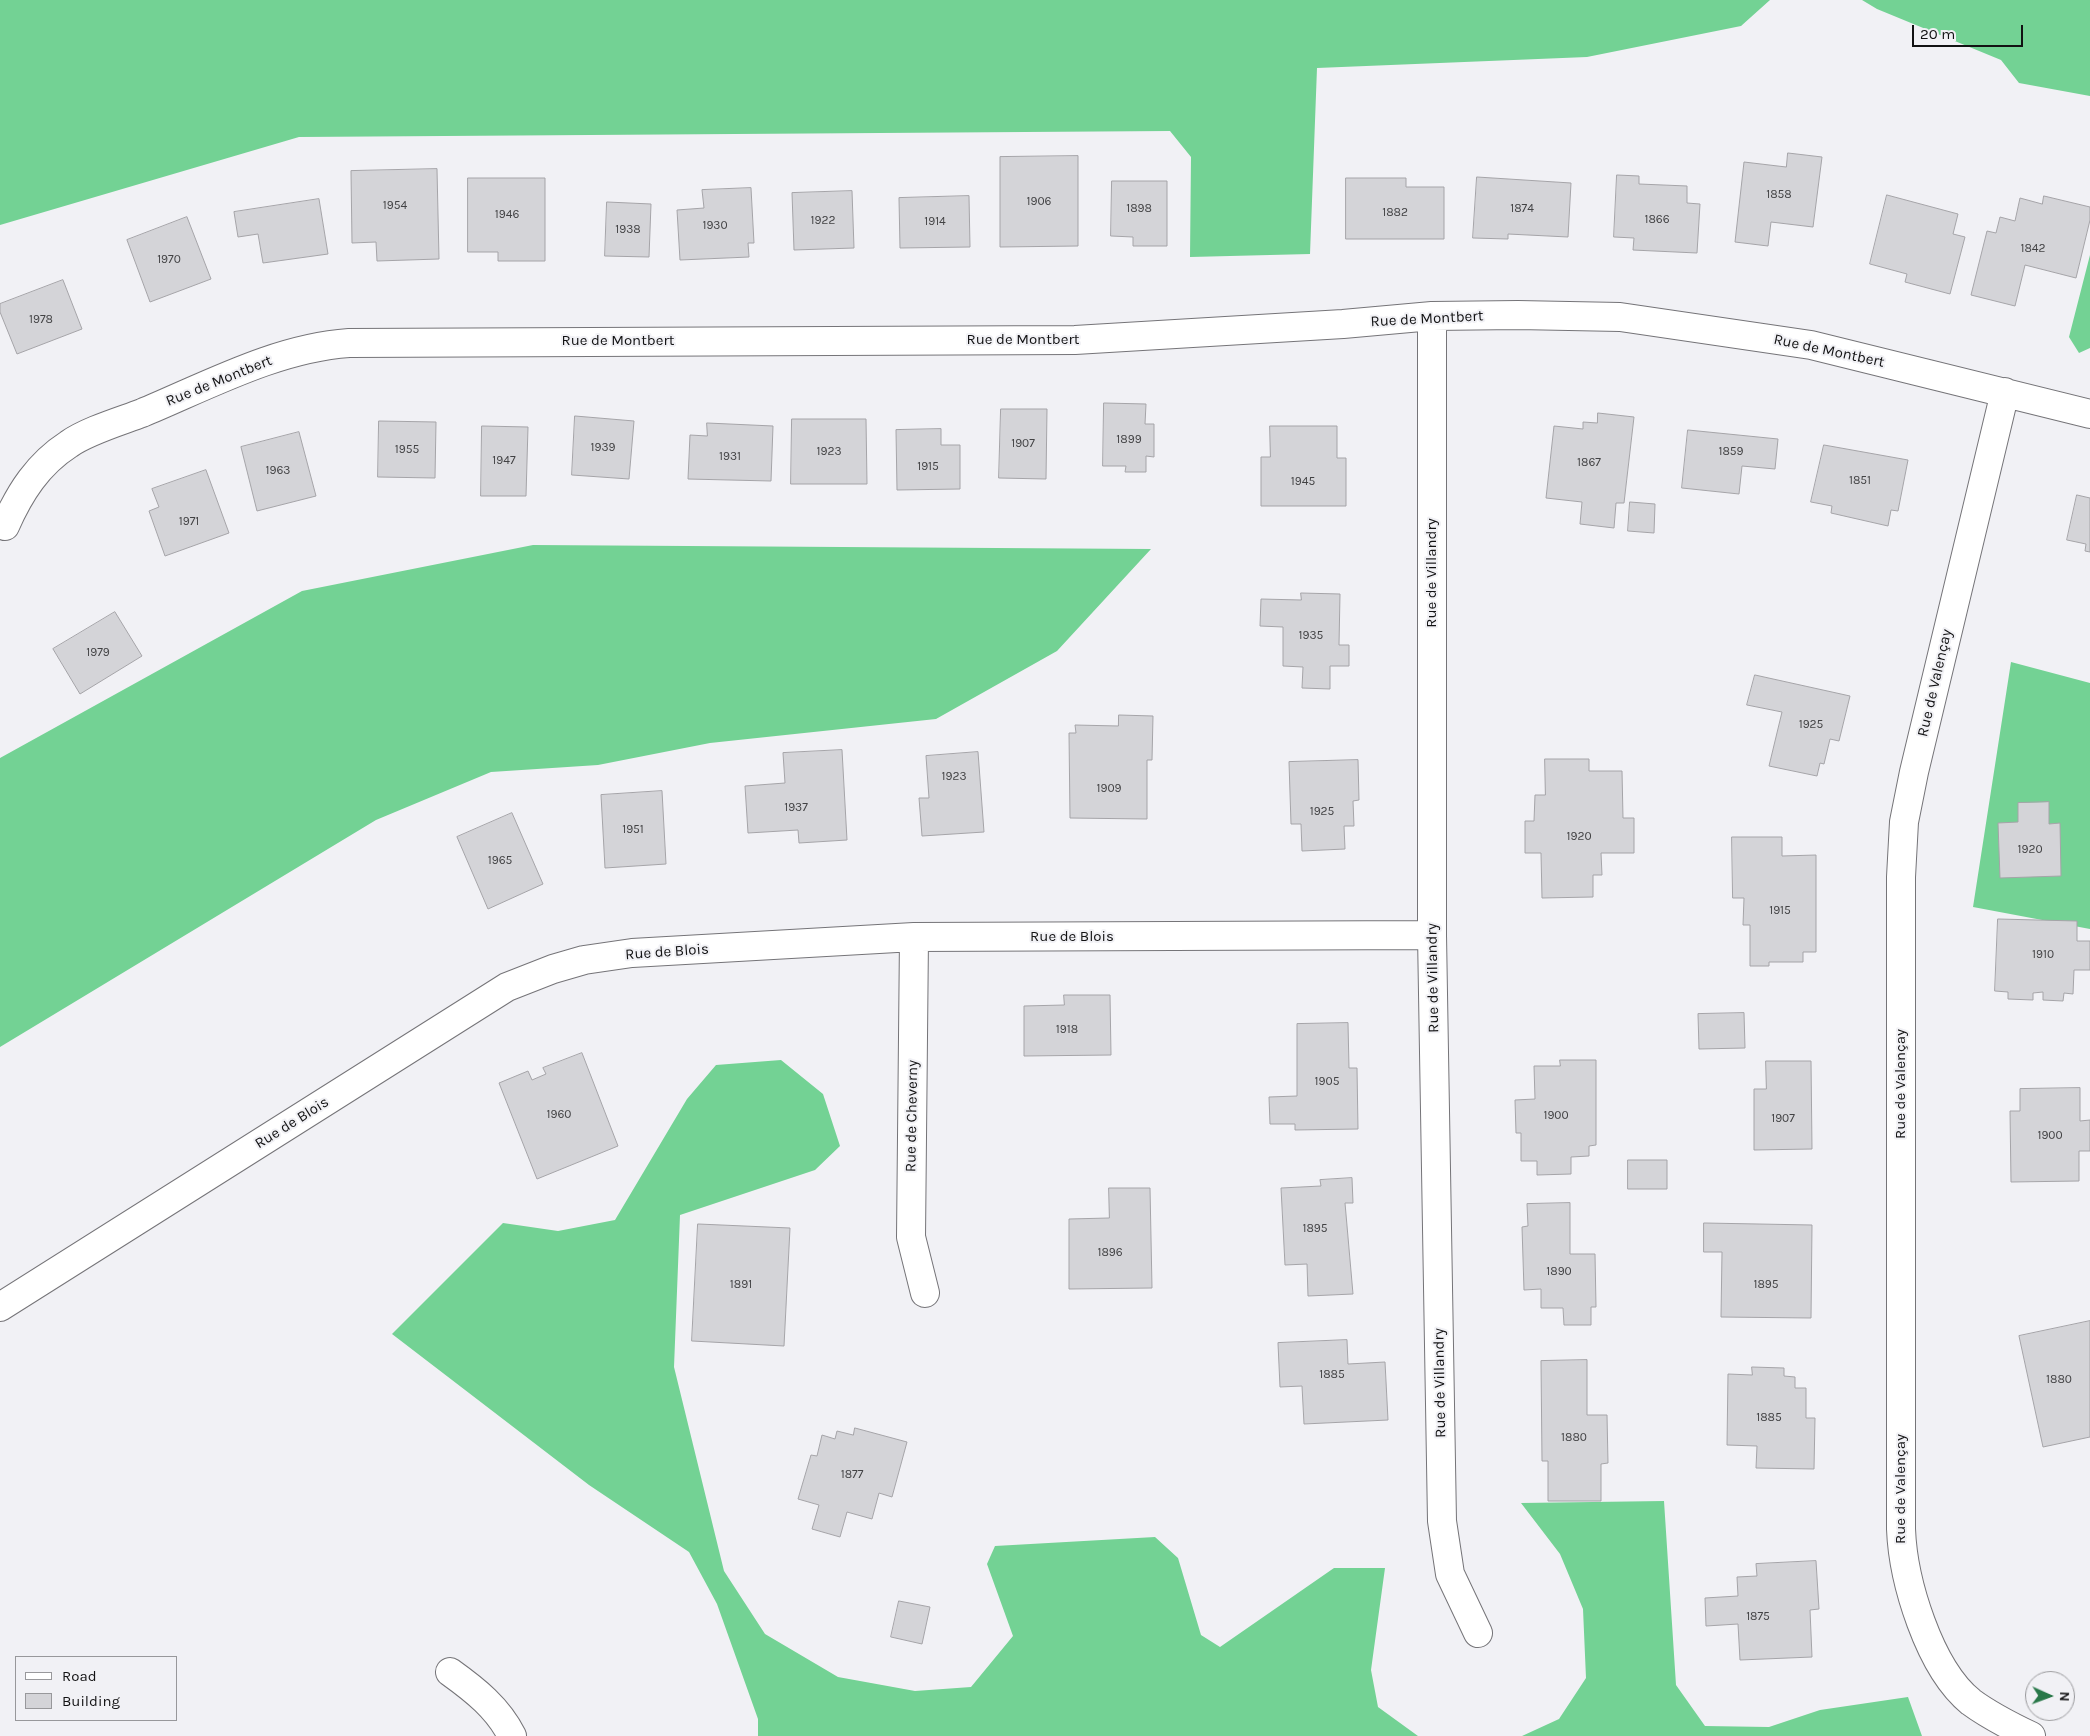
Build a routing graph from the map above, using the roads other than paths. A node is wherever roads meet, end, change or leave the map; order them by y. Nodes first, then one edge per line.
1 (1432, 316) junction
2 (2005, 392) junction
3 (2090, 414) edge
4 (5, 526) dead end
5 (1432, 936) junction
6 (914, 937) junction
7 (925, 1293) dead end
8 (0, 1307) edge
9 (1478, 1633) dead end
10 (450, 1672) dead end
11 (512, 1736) edge
12 (2031, 1736) edge

1 - 2 street, Rue de Montbert
1 - 4 street, Rue de Montbert
1 - 5 street, Rue de Villandry
2 - 3 street, Rue de Montbert
2 - 12 street, Rue de Valençay
5 - 6 street, Rue de Blois
5 - 9 street, Rue de Villandry
6 - 7 street, Rue de Cheverny
6 - 8 street, Rue de Blois
10 - 11 street

